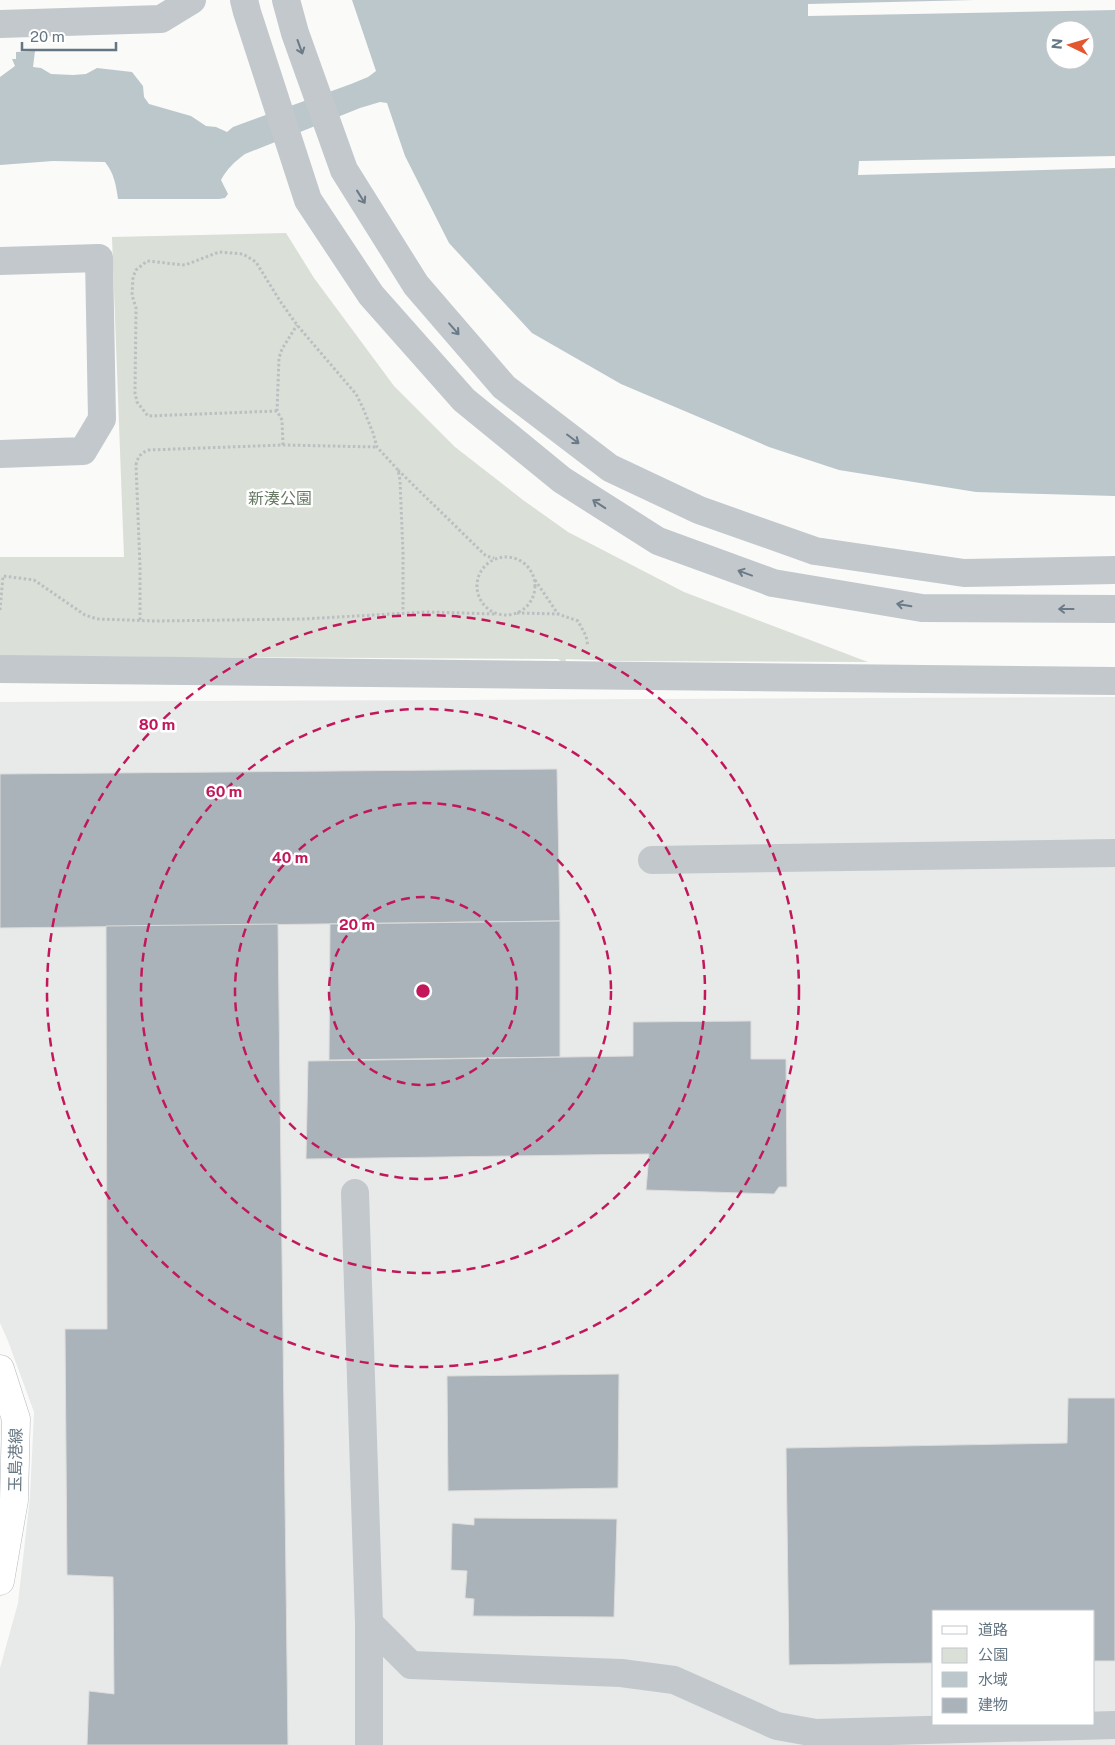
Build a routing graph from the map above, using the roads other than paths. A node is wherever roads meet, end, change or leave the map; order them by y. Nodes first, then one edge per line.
1 (192, 0) edge
2 (244, 0) edge
3 (286, 0) edge
4 (0, 24) edge
5 (0, 261) edge
6 (0, 454) edge
7 (1115, 570) edge
8 (1115, 609) edge
9 (0, 670) edge
10 (1115, 681) edge
11 (1115, 853) edge
12 (652, 860) dead end
13 (355, 1193) dead end
14 (0, 1369) edge
15 (0, 1581) edge
16 (369, 1624) junction
17 (1115, 1725) edge
18 (1053, 1735) edge
19 (369, 1745) edge

1 - 4 street
8 -> 2 street
3 -> 7 street
5 - 6 street
9 - 10 street
11 - 12 street
13 - 16 street
14 - 15 main road, 玉島港線
16 - 18 street
16 - 19 street
17 - 18 street

